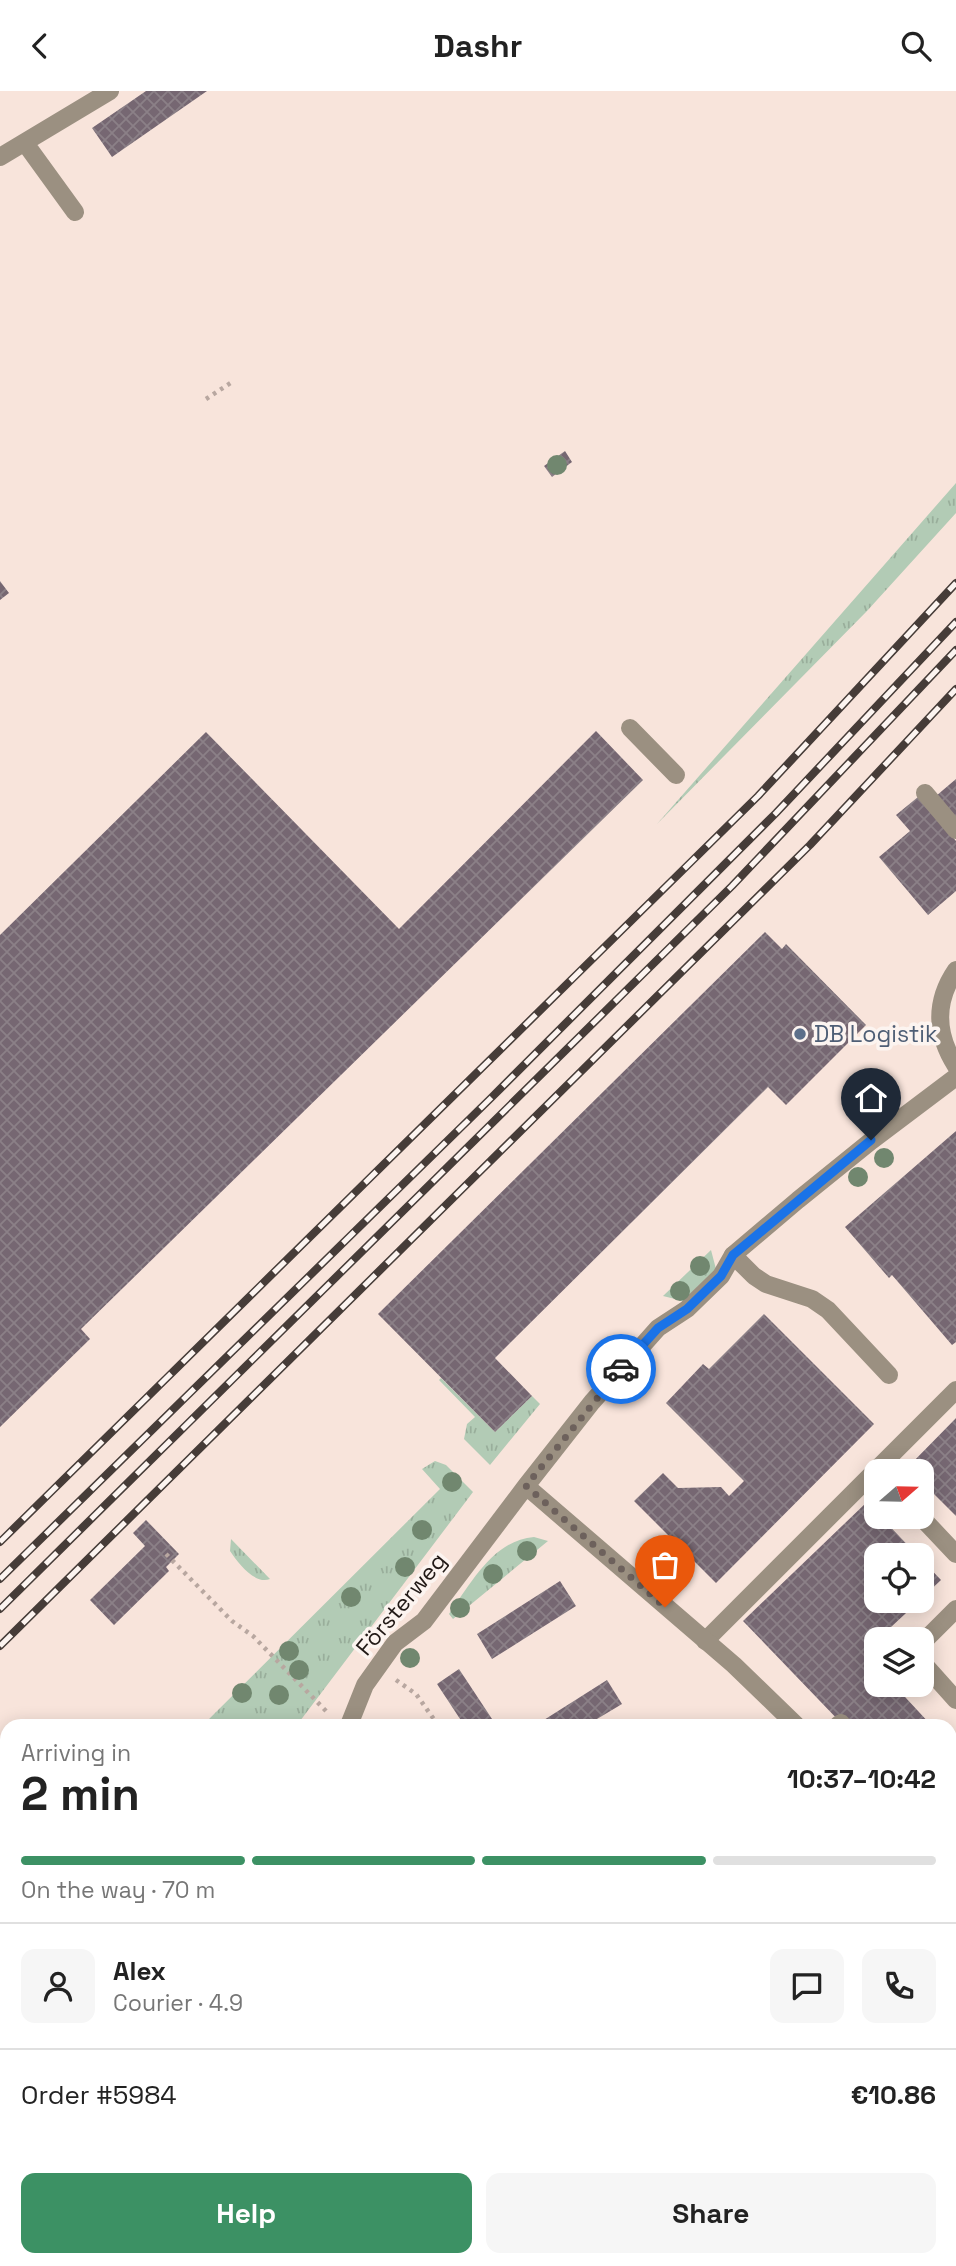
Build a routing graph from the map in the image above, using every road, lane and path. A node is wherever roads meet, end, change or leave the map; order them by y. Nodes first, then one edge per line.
1 (110, 91) edge
2 (25, 142) junction
3 (0, 157) edge
4 (75, 212) dead end
5 (232, 382) dead end
6 (206, 399) dead end
7 (629, 727) dead end
8 (676, 775) dead end
9 (925, 793) dead end
10 (956, 830) edge
11 (956, 970) edge
12 (956, 1066) edge
13 (956, 1077) edge
14 (733, 1255) junction
15 (889, 1375) dead end
16 (956, 1390) edge
17 (888, 1459) edge
18 (864, 1483) edge
19 (526, 1486) junction
20 (932, 1529) edge
21 (166, 1554) dead end
22 (956, 1554) edge
23 (956, 1609) edge
24 (934, 1631) edge
25 (705, 1641) junction
26 (378, 1668) junction
27 (934, 1675) edge
28 (956, 1700) edge
29 (330, 1716) dead end
30 (351, 1719) edge
31 (434, 1719) edge
32 (790, 1719) edge

1 - 2 street
2 - 3 street
2 - 4 street
5 - 6 path
7 - 8 street
9 - 10 street
11 - 12 street
13 - 14 street, Försterweg
14 - 15 street
14 - 19 street, Försterweg
16 - 17 street
18 - 25 street
19 - 25 street
19 - 26 street, Försterweg
20 - 22 street
21 - 29 path
23 - 24 street
25 - 32 street
26 - 30 street, Försterweg
26 - 31 path
27 - 28 street

